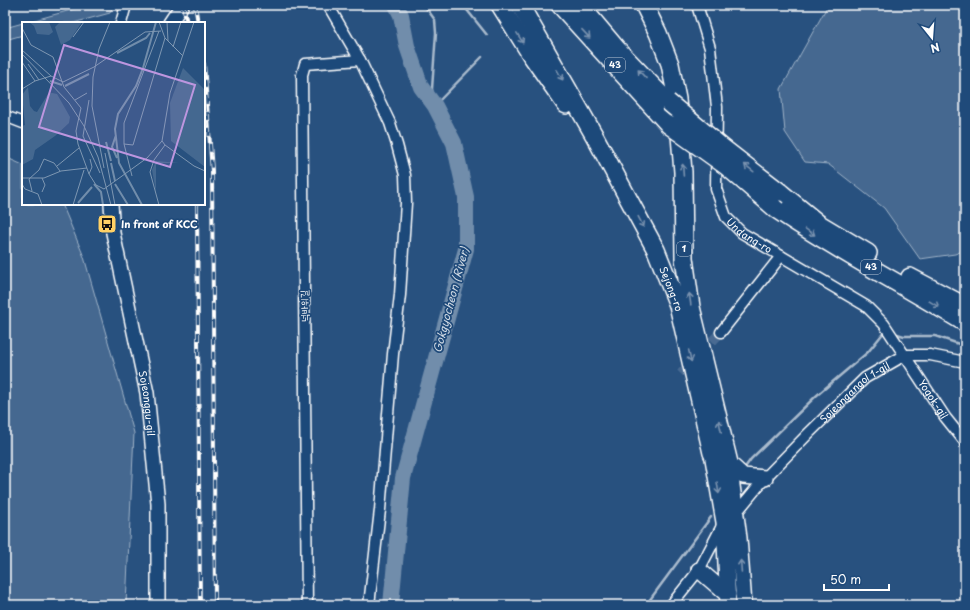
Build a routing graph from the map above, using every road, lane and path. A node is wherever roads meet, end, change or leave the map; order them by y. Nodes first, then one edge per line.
1 (126, 5) edge
2 (328, 5) edge
3 (500, 5) edge
4 (520, 5) edge
5 (560, 5) edge
6 (580, 5) edge
7 (644, 5) edge
8 (648, 5) edge
9 (697, 5) edge
10 (180, 8) edge
11 (121, 22) edge
12 (171, 22) edge
13 (658, 33) junction
14 (360, 60) junction
15 (5, 116) edge
16 (22, 123) edge
17 (623, 187) junction
18 (111, 205) edge
19 (781, 256) junction
20 (965, 306) edge
21 (965, 323) edge
22 (721, 332) tunnel mouth
23 (905, 355) junction
24 (965, 362) edge
25 (965, 442) edge
26 (712, 453) joint
27 (729, 463) junction
28 (765, 478) junction
29 (736, 513) junction
30 (724, 522) junction
31 (699, 570) junction
32 (728, 600) edge
33 (158, 605) edge
34 (307, 605) edge
35 (369, 605) edge
36 (671, 605) edge
37 (744, 605) edge

1 - 11 street
2 - 14 street
3 -> 17 highway
4 -> 17 highway, Sejong-ro
5 -> 21 highway, 43, bridge
20 -> 6 highway, 43, bridge
7 - 13 highway, Sejong-ro / 1
8 - 13 highway
9 - 19 street, Undang-ro
10 - 12 street
27 -> 13 highway, Sejong-ro / 1
14 - 34 street, 넉바위길
14 - 35 street
15 - 16 street
17 -> 26 highway, Sejong-ro
18 - 33 street, Sojeonggu-gil
19 - 22 street
19 - 23 street, Undang-ro
23 - 24 street, Sojeongangol 1-gil
23 - 25 street, Yogok-gil
23 - 28 street, Sojeongangol 1-gil
26 -> 30 main road, Sejong-ro
27 - 28 main road
27 - 29 main road, Sejong-ro / 1
28 - 29 street, Sojeongangol 1-gil
29 - 30 street, Sojeongangol 1-gil
37 -> 29 main road, Sejong-ro / 1
30 - 31 street
30 - 32 main road, Sejong-ro
31 - 32 main road
31 - 36 street

